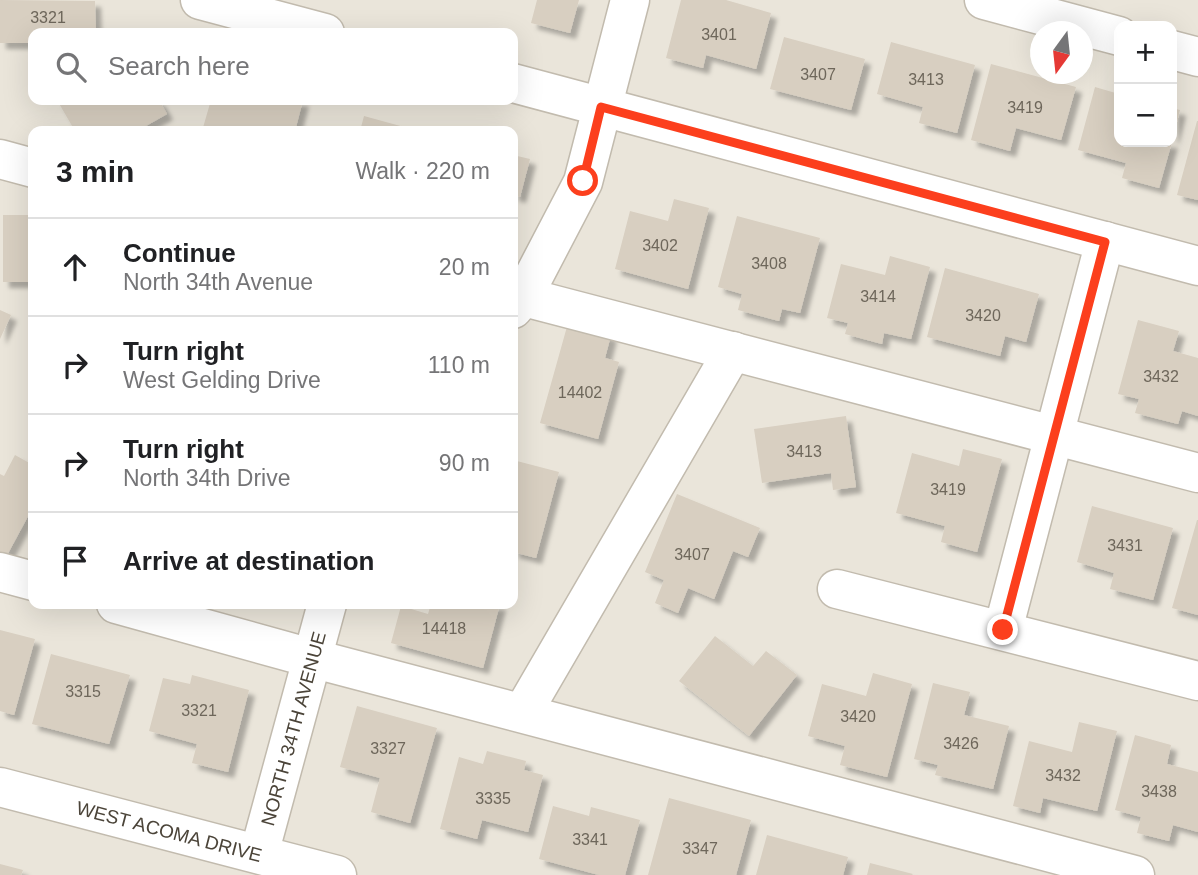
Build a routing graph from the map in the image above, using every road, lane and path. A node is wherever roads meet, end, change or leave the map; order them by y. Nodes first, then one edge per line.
1 (200, 0) edge
2 (630, 0) edge
3 (985, 0) edge
4 (306, 28) edge
5 (1114, 35) edge
6 (1177, 51) edge
7 (1198, 57) edge
8 (518, 84) edge
9 (601, 107) junction
10 (0, 159) edge
11 (28, 167) edge
12 (1105, 242) junction
13 (1198, 266) edge
14 (518, 296) edge
15 (518, 300) edge
16 (733, 351) junction
17 (1055, 435) junction
18 (1198, 473) edge
19 (0, 572) edge
20 (28, 580) edge
21 (837, 589) dead end
22 (134, 609) edge
23 (326, 609) edge
24 (1003, 630) junction
25 (311, 658) junction
26 (1198, 681) edge
27 (523, 712) junction
28 (0, 787) edge
29 (259, 854) junction
30 (213, 860) edge
31 (337, 875) edge
32 (1135, 875) edge

1 - 4 street
2 - 9 street
3 - 5 street
6 - 7 street
8 - 9 street
9 - 12 street
9 - 14 street
10 - 11 street
12 - 13 street
12 - 17 street
15 - 16 street
16 - 17 street
16 - 27 street
17 - 18 street
17 - 24 street
19 - 20 street
21 - 24 street
22 - 25 street
23 - 25 street, NORTH 34TH AVENUE
24 - 26 street
25 - 27 street
25 - 29 street, NORTH 34TH AVENUE
27 - 32 street
28 - 30 street, WEST ACOMA DRIVE
29 - 30 street, WEST ACOMA DRIVE
29 - 31 street, WEST ACOMA DRIVE

